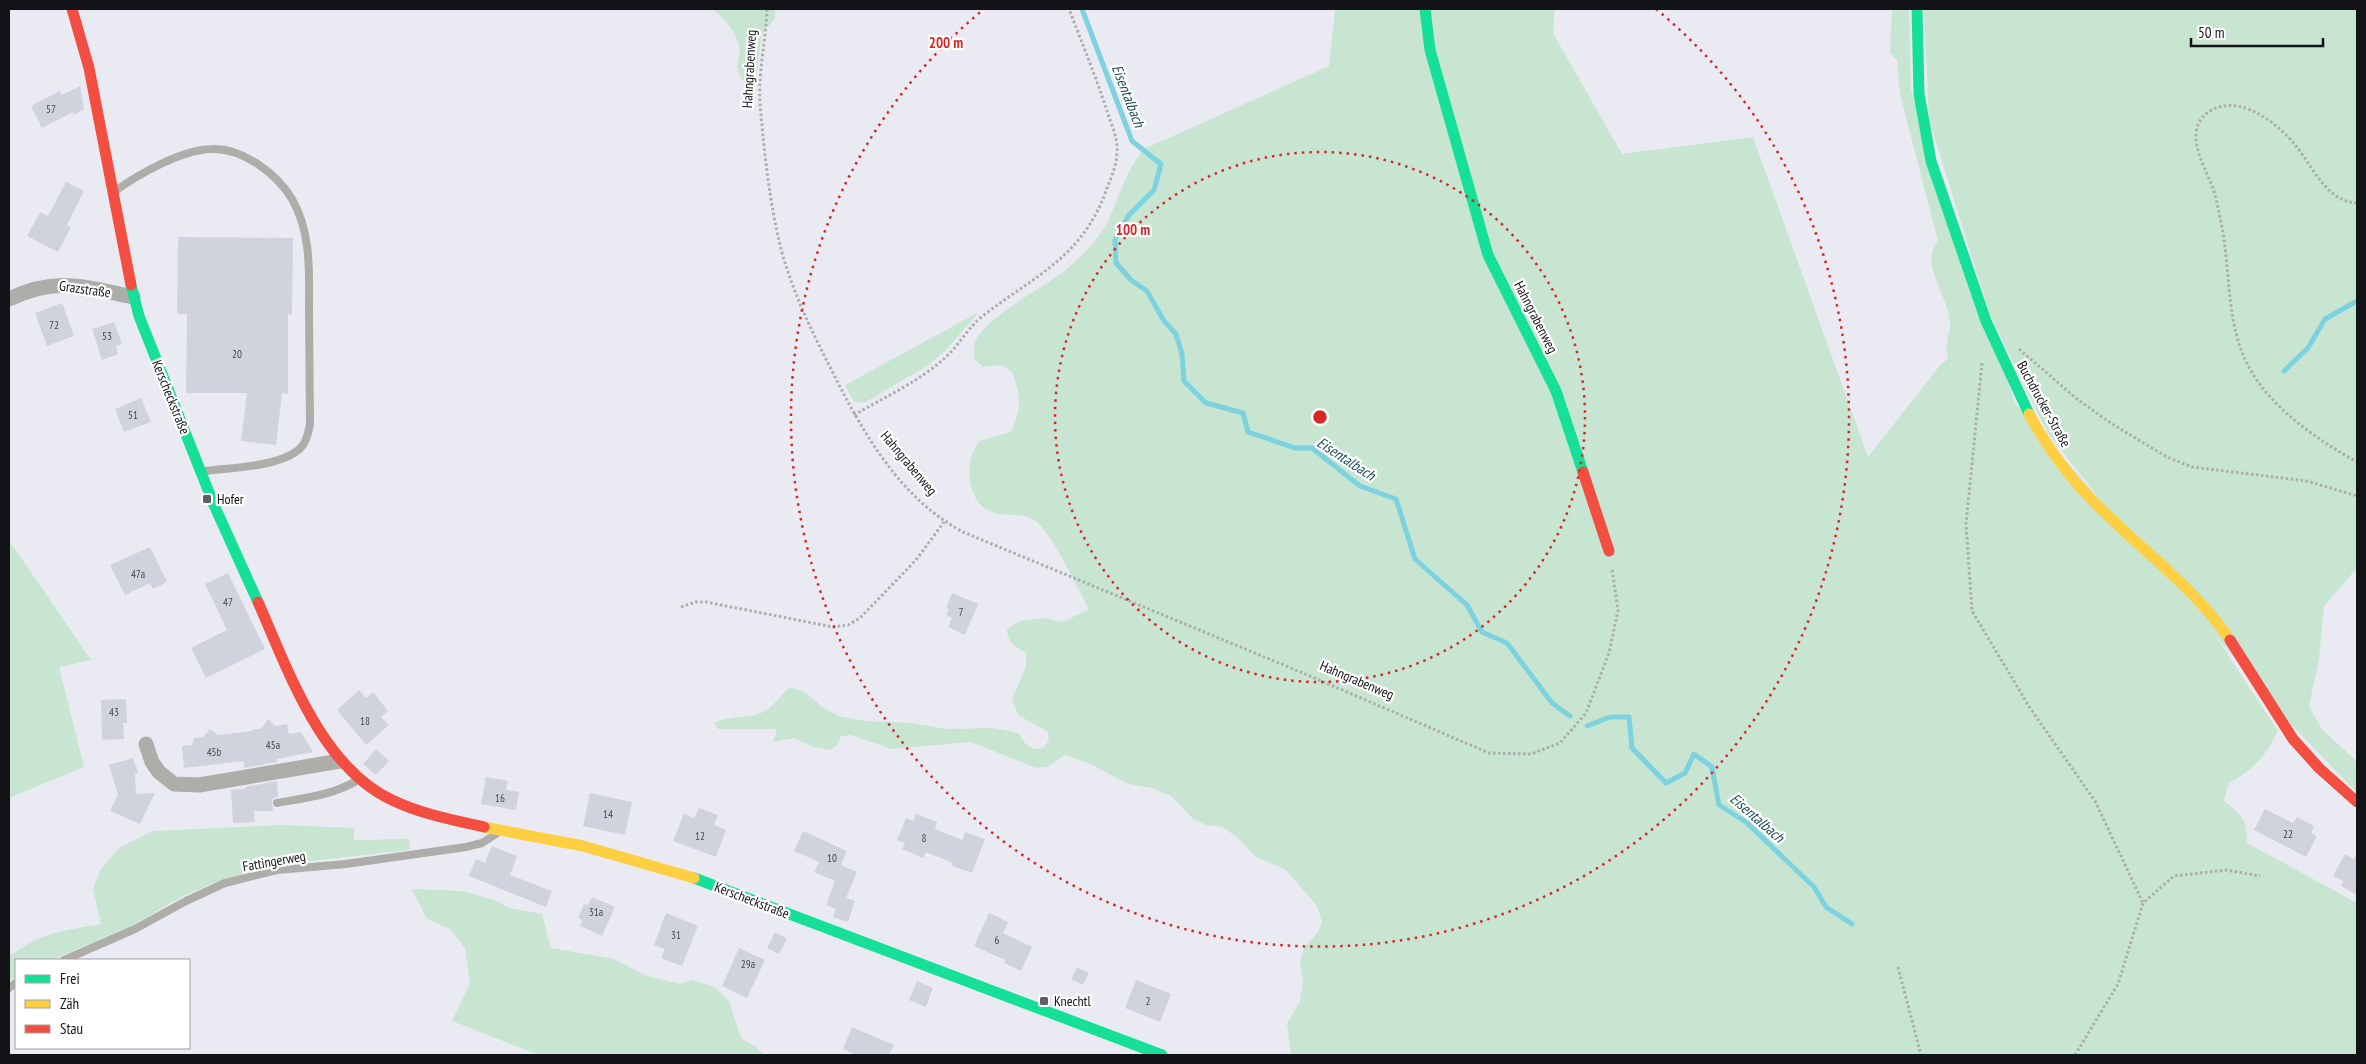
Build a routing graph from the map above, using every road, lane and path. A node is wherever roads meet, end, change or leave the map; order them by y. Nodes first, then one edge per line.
1 (72, 9) edge
2 (767, 9) edge
3 (1068, 9) edge
4 (1425, 9) edge
5 (1917, 9) edge
6 (112, 193) junction
7 (2357, 203) edge
8 (133, 297) junction
9 (9, 299) edge
10 (2012, 343) dead end
11 (1982, 357) dead end
12 (854, 415) junction
13 (2357, 462) edge
14 (201, 472) junction
15 (2357, 496) edge
16 (944, 522) junction
17 (1609, 551) joint
18 (681, 607) dead end
19 (146, 744) dead end
20 (340, 761) junction
21 (359, 780) junction
22 (2357, 802) edge
23 (277, 803) dead end
24 (500, 831) junction
25 (2260, 876) dead end
26 (2143, 903) junction
27 (66, 959) edge
28 (1898, 967) dead end
29 (1162, 1055) edge
30 (1920, 1055) edge
31 (2075, 1055) edge

1 - 6 street, Kerscheckstraße
2 - 12 path, Hahngrabenweg
3 - 12 path
4 - 17 street, Hahngrabenweg
5 - 22 street, Buchdrucker-Straße
6 - 8 street, Kerscheckstraße
6 - 14 lane
7 - 13 path
8 - 9 street, Grazstraße
8 - 14 street, Kerscheckstraße
10 - 15 path
11 - 26 path
12 - 16 path, Hahngrabenweg
14 - 20 street, Kerscheckstraße
16 - 17 path, Hahngrabenweg
16 - 18 path
19 - 20 street
20 - 21 street, Kerscheckstraße
21 - 23 lane
21 - 24 street, Kerscheckstraße
24 - 27 lane, Fattingerweg
24 - 29 street, Kerscheckstraße
25 - 26 path
26 - 31 path
28 - 30 path

